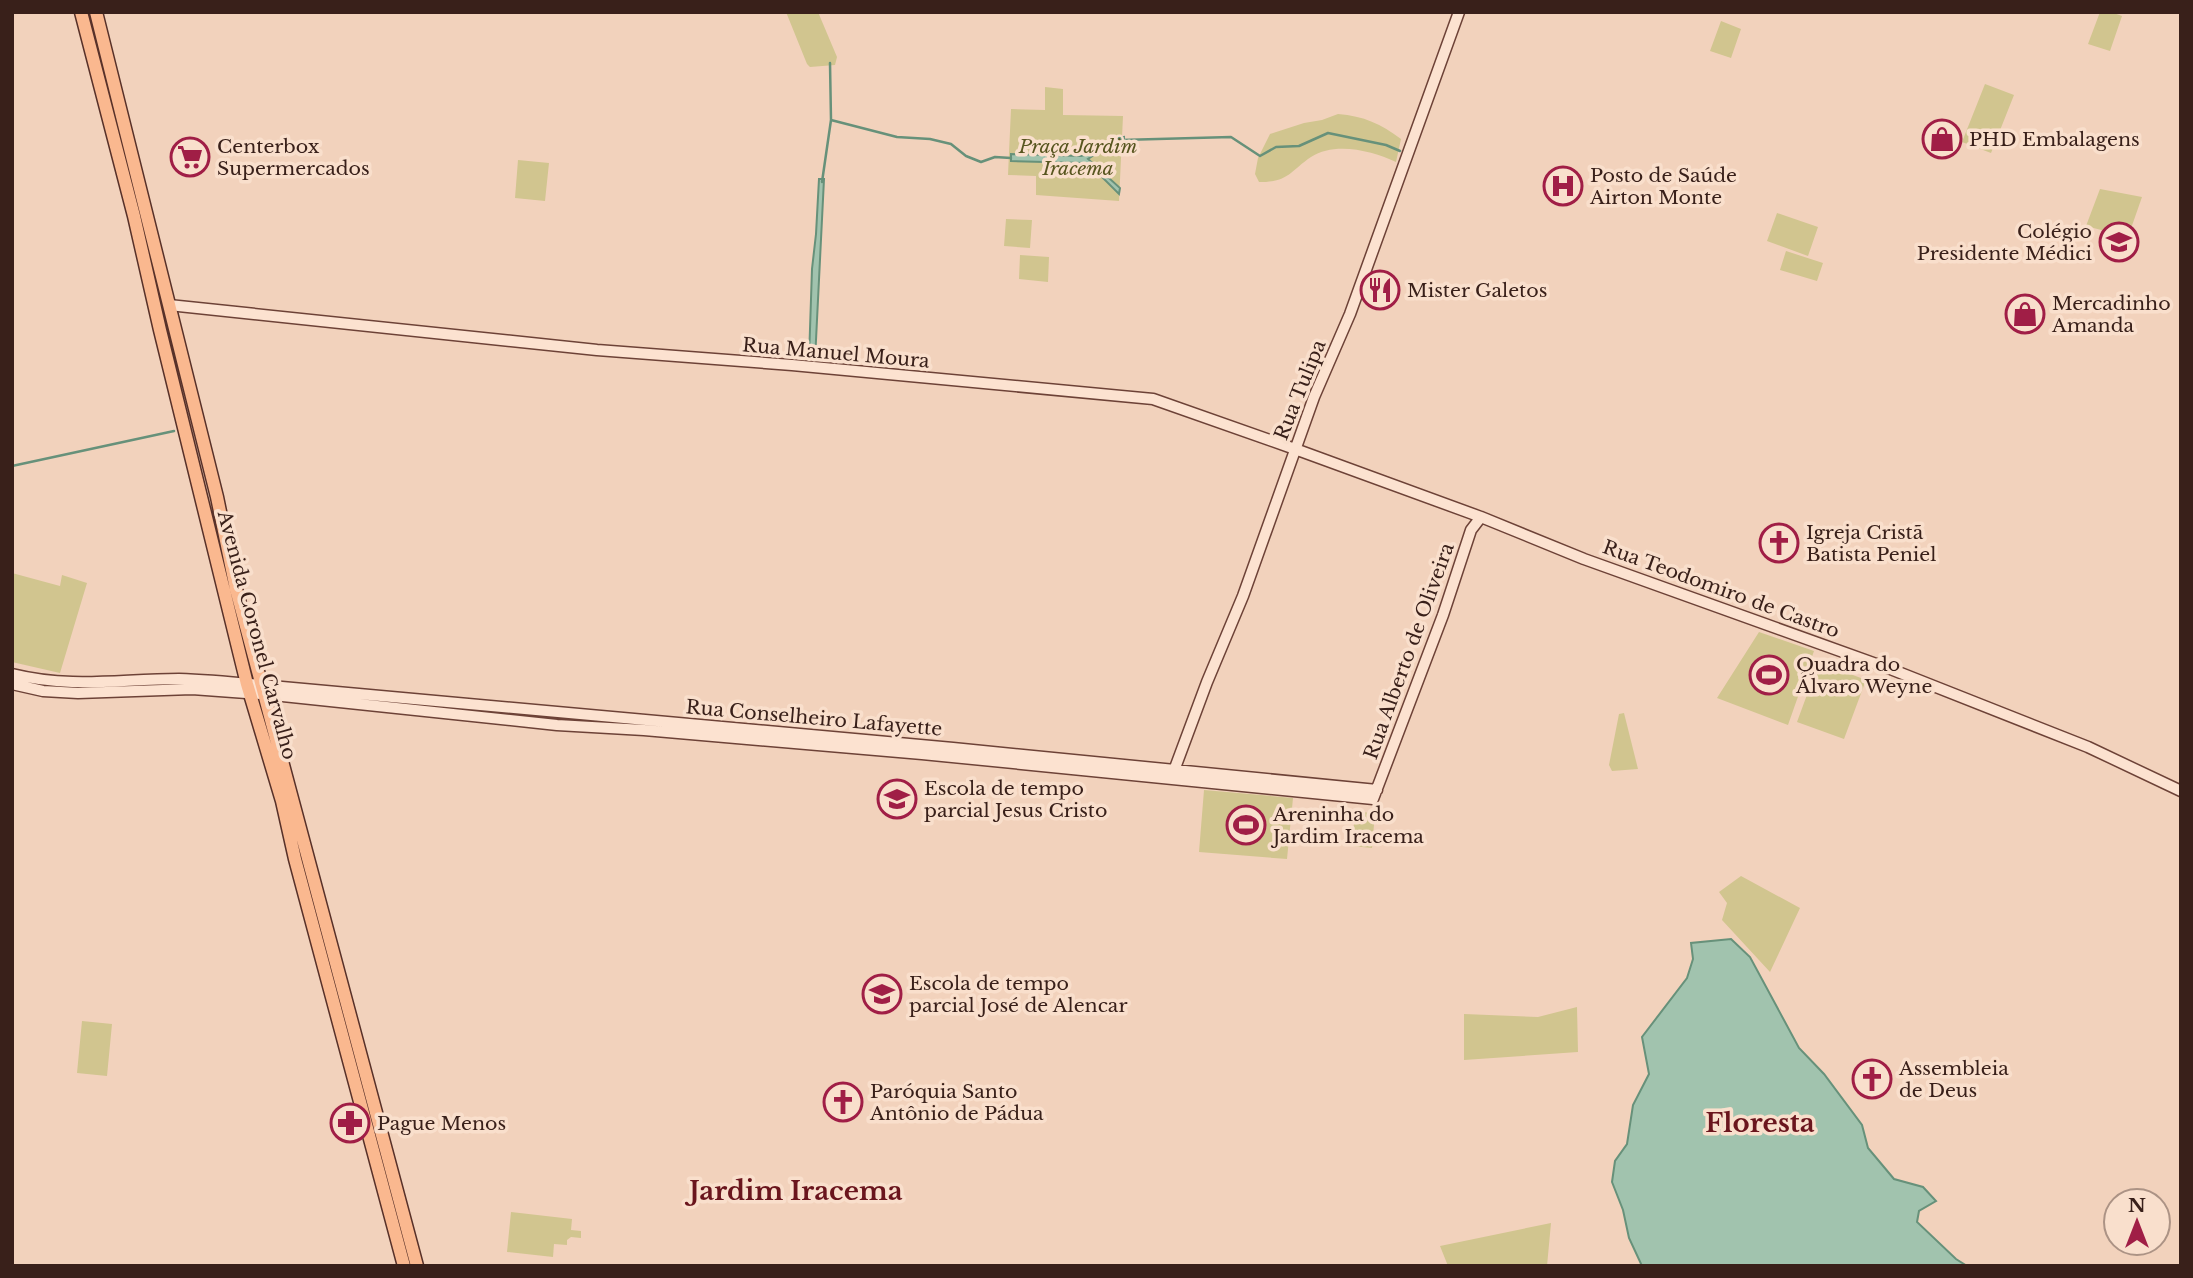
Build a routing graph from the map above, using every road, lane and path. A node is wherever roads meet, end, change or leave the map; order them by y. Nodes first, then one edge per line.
1 (80, 12) edge
2 (96, 12) edge
3 (1459, 12) edge
4 (169, 305) junction
5 (186, 402) junction
6 (197, 449) junction
7 (1295, 449) junction
8 (1481, 517) junction
9 (12, 674) edge
10 (12, 684) edge
11 (248, 688) junction
12 (264, 690) junction
13 (1173, 775) junction
14 (2181, 791) edge
15 (1375, 794) joint
16 (404, 1266) edge
17 (417, 1266) edge

1 - 5 main road, Avenida Coronel Carvalho
2 - 4 main road, Avenida Coronel Carvalho
3 - 7 street, Rua Tulipa
4 - 5 main road, Avenida Coronel Carvalho
4 - 7 street, Rua Manuel Moura
5 - 6 main road, Avenida Coronel Carvalho
6 - 11 main road, Avenida Coronel Carvalho
6 - 12 main road, Avenida Coronel Carvalho
7 - 8 street, Rua Manuel Moura
7 - 13 street, Rua Tulipa
8 - 14 street, Rua Teodomiro de Castro
8 - 15 street, Rua Alberto de Oliveira
9 - 11 street
10 - 11 street
11 - 12 street, Rua Conselheiro Lafayette
11 - 16 main road, Avenida Coronel Carvalho
12 - 13 street, Rua Conselheiro Lafayette
12 - 17 main road, Avenida Coronel Carvalho
13 - 15 street, Rua Conselheiro Lafayette

